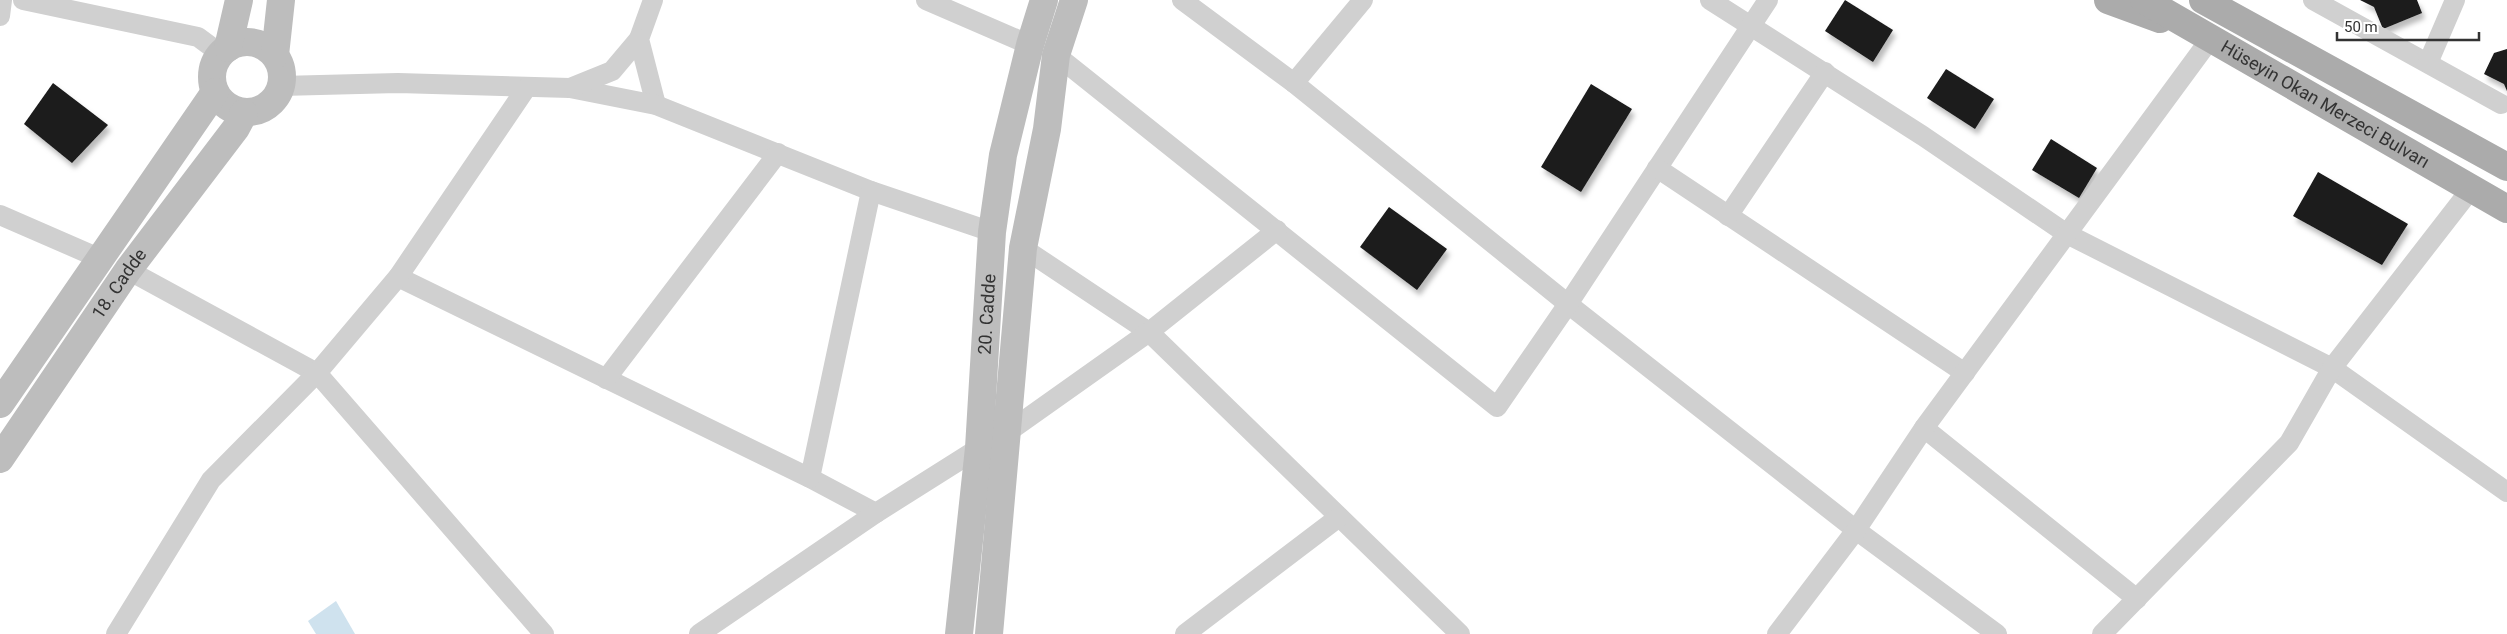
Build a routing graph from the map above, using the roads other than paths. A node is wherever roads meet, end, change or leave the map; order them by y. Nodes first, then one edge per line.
1 (2, 0) edge
2 (24, 0) edge
3 (239, 0) edge
4 (281, 0) edge
5 (926, 0) edge
6 (1044, 0) edge
7 (1074, 0) edge
8 (1182, 0) edge
9 (1363, 0) edge
10 (1710, 0) edge
11 (1768, 0) edge
12 (2108, 0) edge
13 (2144, 0) edge
14 (2313, 0) edge
15 (2454, 0) edge
16 (649, 1) edge
17 (2219, 4) edge
18 (0, 16) edge
19 (1750, 25) junction
20 (2204, 35) junction
21 (639, 39) junction
22 (1030, 45) junction
23 (224, 51) junction
24 (1056, 54) junction
25 (275, 55) junction
26 (2428, 64) junction
27 (1825, 72) junction
28 (1294, 83) junction
29 (281, 86) junction
30 (527, 87) junction
31 (570, 88) junction
32 (215, 92) junction
33 (2501, 104) dead end
34 (656, 105) junction
35 (244, 113) junction
36 (778, 154) junction
37 (1657, 168) junction
38 (2507, 168) edge
39 (2471, 189) junction
40 (871, 190) junction
41 (2507, 208) edge
42 (0, 215) edge
43 (1728, 216) junction
44 (1277, 230) junction
45 (992, 232) junction
46 (2068, 234) junction
47 (1023, 248) junction
48 (101, 259) junction
49 (128, 270) junction
50 (398, 277) junction
51 (1568, 304) junction
52 (1149, 332) junction
53 (2332, 368) junction
54 (316, 373) junction
55 (1965, 373) junction
56 (606, 379) junction
57 (0, 404) edge
58 (1924, 428) junction
59 (1008, 432) junction
60 (979, 448) junction
61 (0, 459) edge
62 (810, 478) junction
63 (2507, 492) edge
64 (876, 513) junction
65 (1340, 517) junction
66 (1856, 530) junction
67 (2137, 599) junction
68 (1787, 630) edge
69 (116, 634) edge
70 (544, 634) edge
71 (698, 634) edge
72 (959, 634) edge
73 (989, 634) edge
74 (1185, 634) edge
75 (1460, 634) edge
76 (1998, 634) edge
77 (2102, 634) edge

1 - 18 street
2 - 23 street
3 - 23 street
4 - 25 street
5 - 22 street
6 - 22 street, 20. Cadde
7 - 24 street, 20. Cadde
8 - 28 street
9 - 28 street
10 - 19 street
11 - 19 street
12 - 20 main road
13 - 20 main road, Hüseyin Okan Merzeci Bulvarı
14 - 26 street
15 - 26 street
16 - 21 street
17 - 38 main road, Hüseyin Okan Merzeci Bulvarı
19 - 27 street
19 - 37 street
20 - 39 main road, Hüseyin Okan Merzeci Bulvarı
20 - 46 street
21 - 31 street
21 - 34 street
22 - 45 street, 20. Cadde
23 - 25 street
23 - 32 street
24 - 44 street
24 - 47 street, 20. Cadde
25 - 29 street
26 - 33 street
27 - 43 street
27 - 46 street
28 - 51 street
29 - 30 street
29 - 35 street
30 - 31 street
30 - 50 street
31 - 34 street
32 - 35 street
32 - 48 street, 18. Cadde
34 - 36 street
35 - 49 street, 18. Cadde
36 - 40 street
36 - 56 street
37 - 43 street
37 - 51 street
39 - 41 main road, Hüseyin Okan Merzeci Bulvarı
39 - 53 street
40 - 45 street
40 - 62 street
42 - 48 street
43 - 55 street
44 - 51 street
44 - 52 street
45 - 60 street, 20. Cadde
46 - 53 street
46 - 55 street
47 - 52 street
47 - 59 street, 20. Cadde
48 - 57 street, 18. Cadde
49 - 54 street
49 - 61 street, 18. Cadde
50 - 54 street
50 - 56 street
51 - 66 street
52 - 59 street
52 - 65 street
53 - 63 street
53 - 67 street
54 - 69 street
54 - 70 street
55 - 58 street
56 - 62 street
58 - 66 street
58 - 67 street
59 - 73 street, 20. Cadde
60 - 64 street
60 - 72 street, 20. Cadde
62 - 64 street
64 - 71 street
65 - 74 street
65 - 75 street
66 - 68 street
66 - 76 street
67 - 77 street

